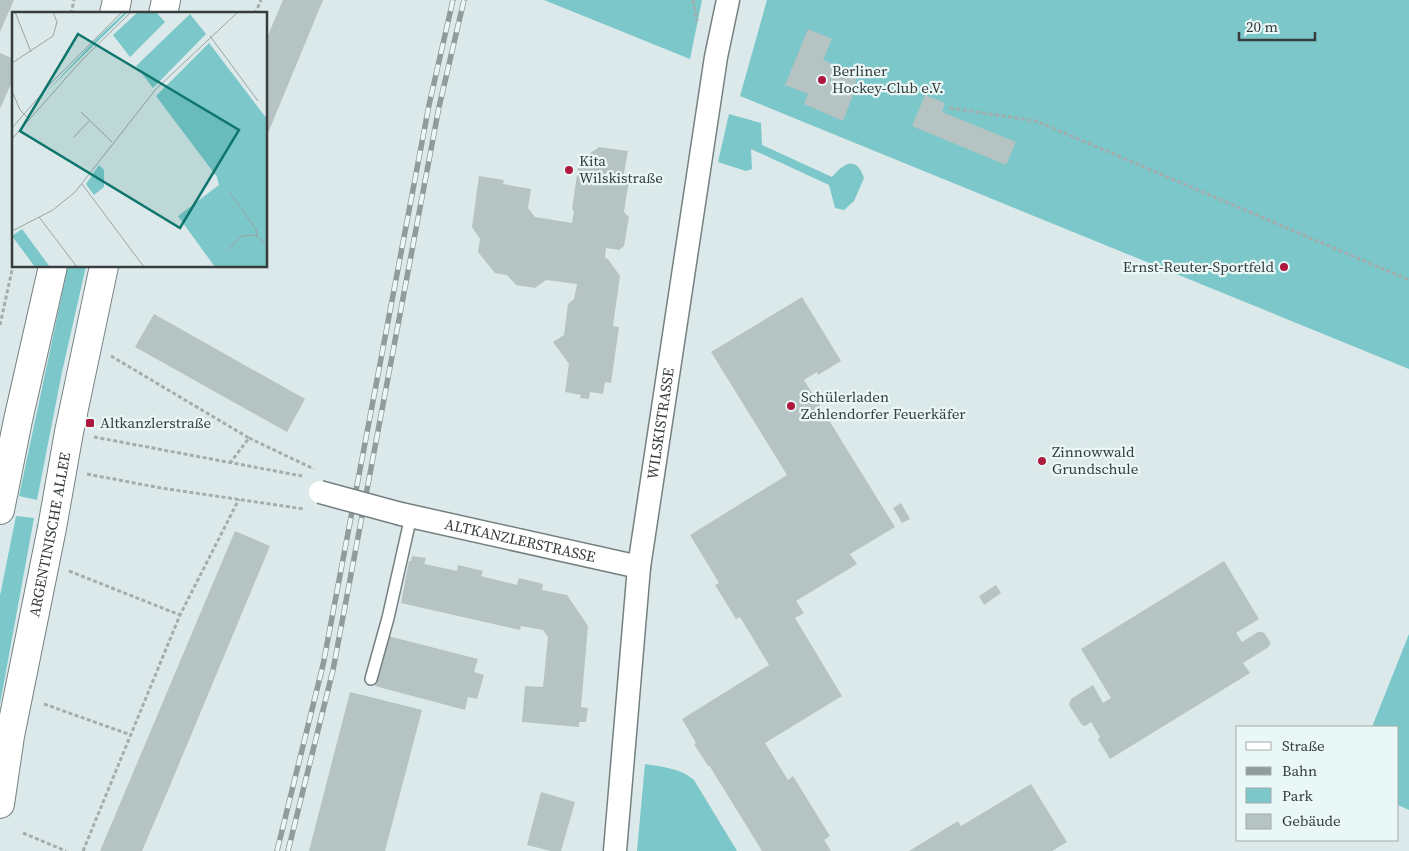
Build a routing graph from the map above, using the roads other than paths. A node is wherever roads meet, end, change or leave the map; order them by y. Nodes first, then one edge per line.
1 (728, 0) edge
2 (53, 268) edge
3 (104, 268) edge
4 (318, 481) road end
5 (0, 510) edge
6 (406, 515) junction
7 (639, 567) junction
8 (371, 679) dead end
9 (5, 735) edge
10 (0, 804) edge
11 (615, 851) edge

1 - 7 street, WILSKISTRASSE
2 - 5 main road
3 - 9 main road, ARGENTINISCHE ALLEE
4 - 6 street, ALTKANZLERSTRASSE, bridge
6 - 7 street, ALTKANZLERSTRASSE
6 - 8 lane
7 - 11 street, WILSKISTRASSE
9 - 10 main road, ARGENTINISCHE ALLEE

